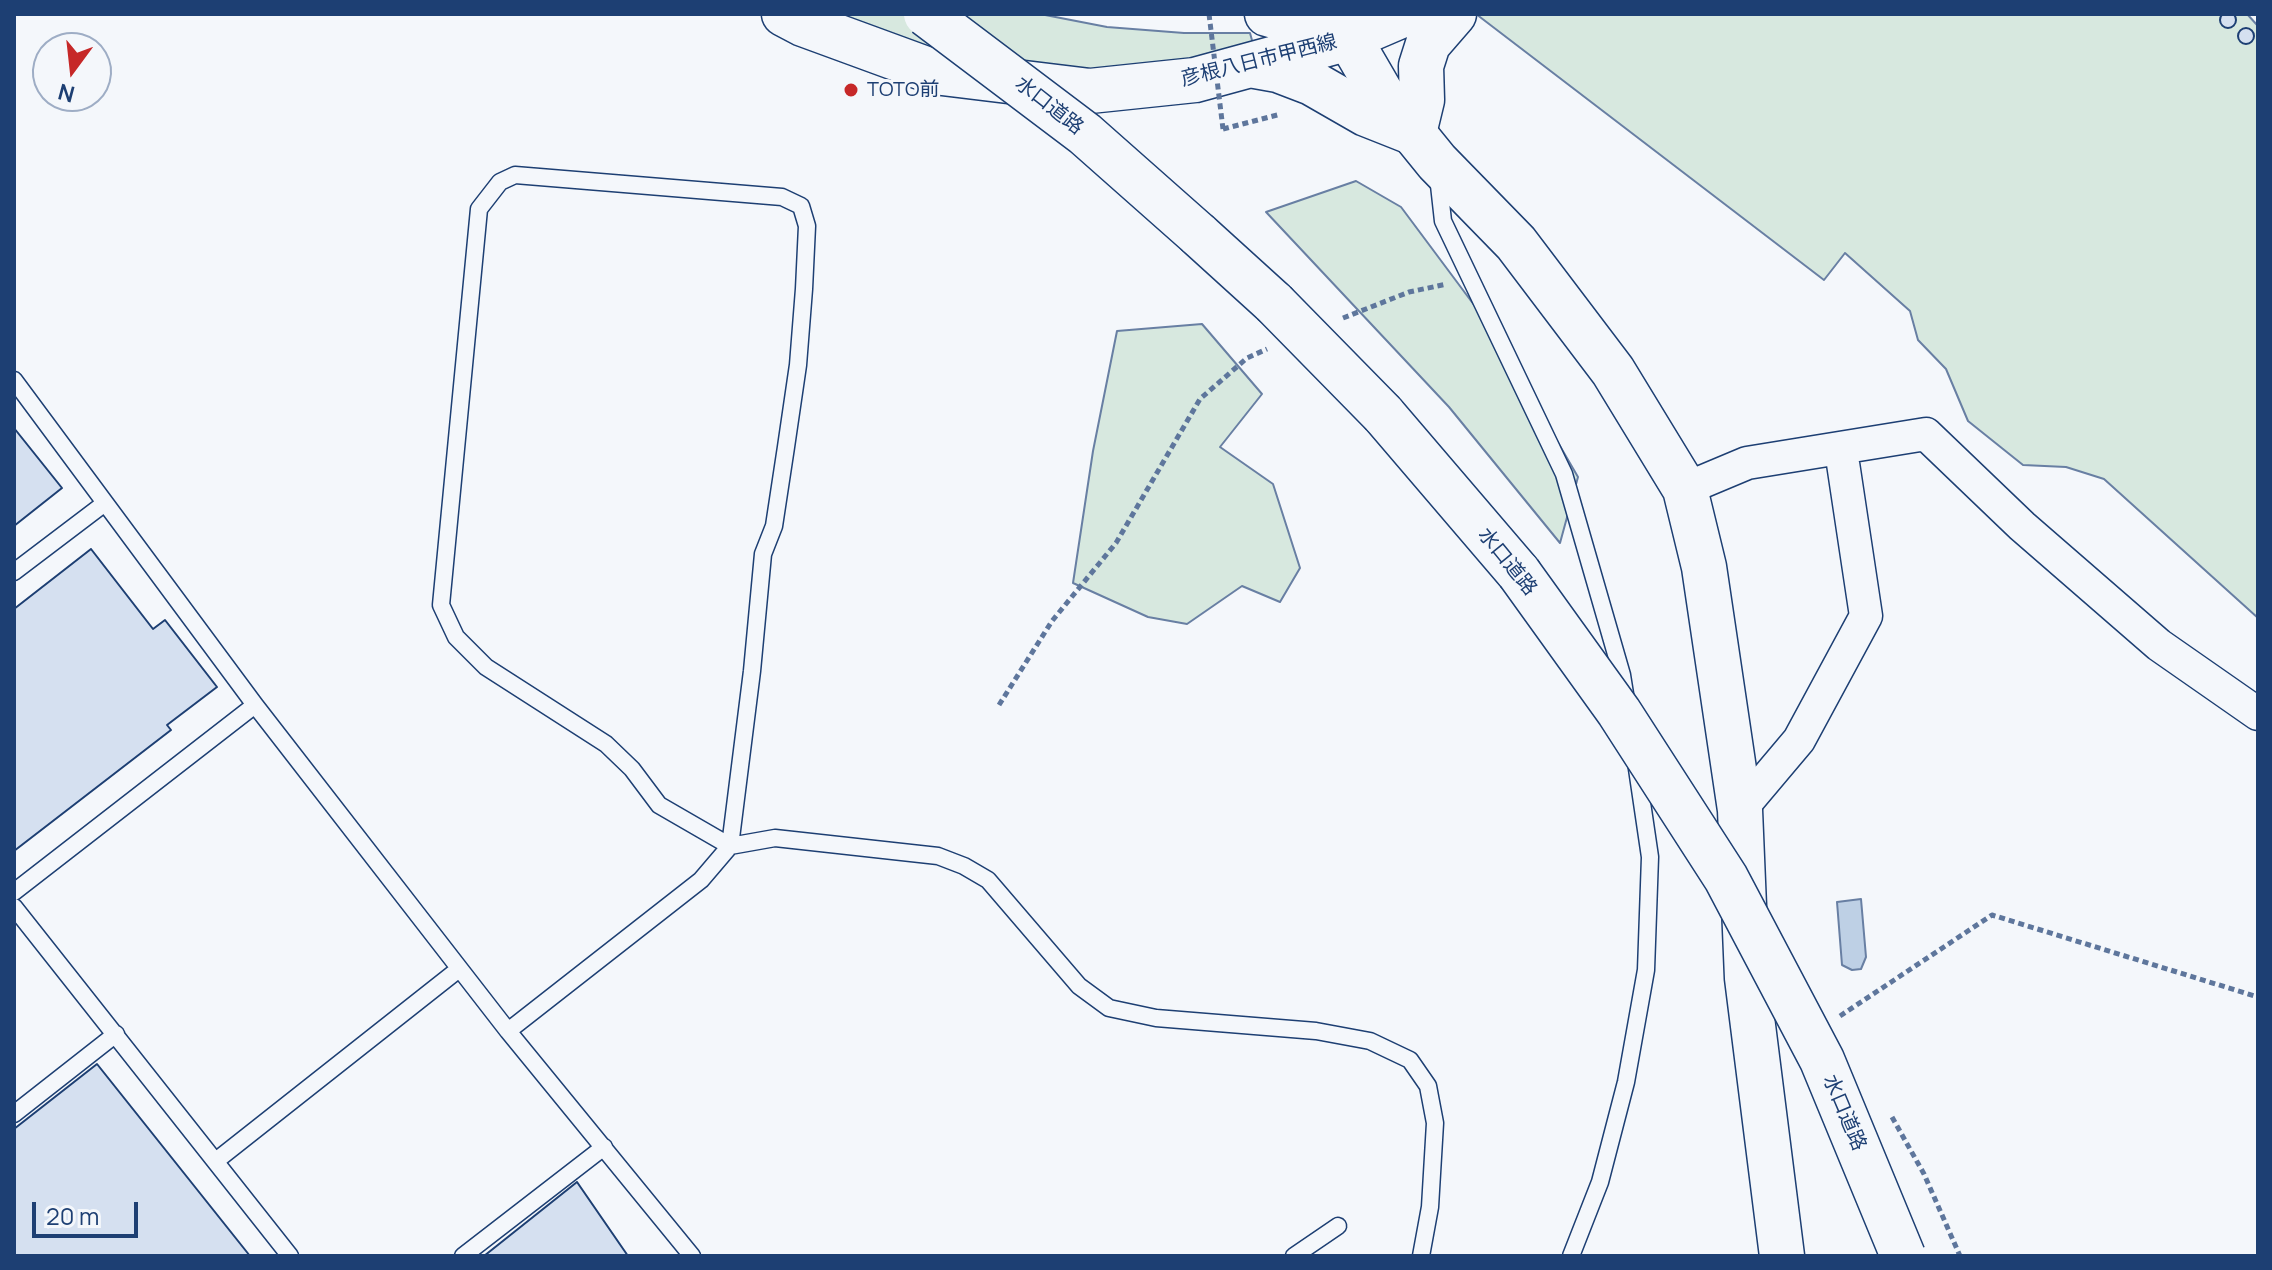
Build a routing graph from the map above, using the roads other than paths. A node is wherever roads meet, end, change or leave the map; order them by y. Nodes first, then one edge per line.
1 (784, 14) edge
2 (926, 14) edge
3 (1267, 14) edge
4 (1405, 14) edge
5 (1452, 16) edge
6 (1356, 26) edge
7 (1249, 65) junction
8 (1425, 148) junction
9 (14, 380) edge
10 (1841, 450) junction
11 (1685, 489) junction
12 (105, 503) junction
13 (14, 572) edge
14 (255, 705) junction
15 (2258, 714) edge
16 (1740, 810) junction
17 (730, 846) junction
18 (14, 892) edge
19 (14, 907) edge
20 (459, 969) junction
21 (508, 1031) junction
22 (116, 1034) junction
23 (14, 1114) edge
24 (604, 1147) junction
25 (217, 1160) junction
26 (1338, 1226) dead end
27 (290, 1256) edge
28 (463, 1256) edge
29 (692, 1256) edge
30 (1294, 1256) edge
31 (1421, 1256) edge
32 (1571, 1256) edge
33 (1782, 1256) edge
34 (1903, 1256) edge

1 - 7 main road, 彦根八日市甲西線
2 - 34 main road, 水口道路, bridge
3 - 6 main road
4 - 6 main road, 彦根八日市甲西線
5 - 8 main road
6 - 7 main road, 彦根八日市甲西線
6 - 8 main road
7 - 8 main road
8 - 11 main road
8 - 32 lane
9 - 12 lane
10 - 11 street
10 - 15 street
10 - 16 street
11 - 16 main road
12 - 13 lane
12 - 14 lane
14 - 18 lane
14 - 20 lane
16 - 33 main road
17 - 17 lane
17 - 21 lane
17 - 31 lane
19 - 22 lane
20 - 21 lane
20 - 25 lane
21 - 24 lane
22 - 23 lane
22 - 25 lane
24 - 28 lane
24 - 29 lane
25 - 27 lane
26 - 30 lane

